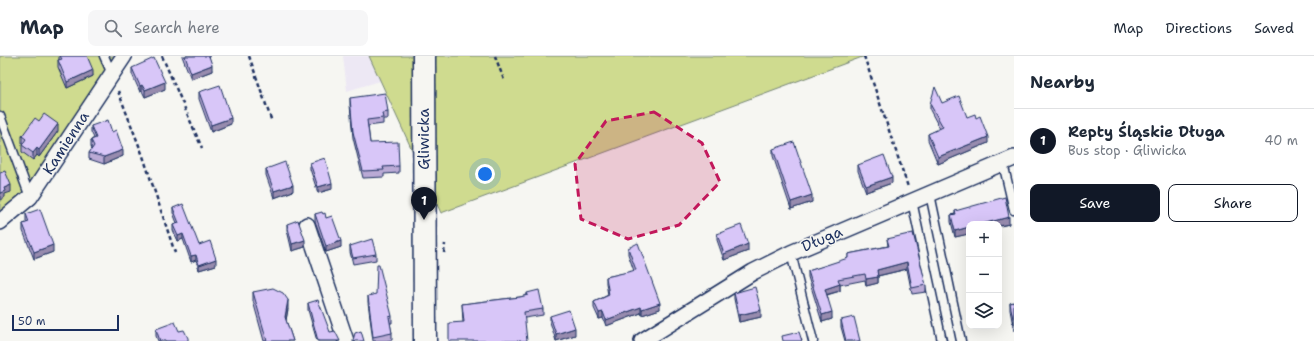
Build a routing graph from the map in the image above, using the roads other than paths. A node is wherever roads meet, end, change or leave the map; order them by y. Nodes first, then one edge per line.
1 (104, 56) edge
2 (124, 56) edge
3 (424, 56) edge
4 (112, 74) junction
5 (0, 116) edge
6 (1008, 161) edge
7 (930, 194) junction
8 (30, 197) junction
9 (912, 201) junction
10 (1014, 210) edge
11 (0, 222) edge
12 (307, 225) dead end
13 (791, 252) junction
14 (346, 341) edge
15 (425, 341) edge
16 (642, 341) edge
17 (813, 341) edge
18 (942, 341) edge
19 (960, 341) edge

1 - 4 lane
2 - 4 street, Kamienna
3 - 15 main road, Gliwicka
4 - 8 street, Kamienna
5 - 8 lane
6 - 7 street, Długa
6 - 10 lane
7 - 9 street, Długa
7 - 19 lane
8 - 11 street, Kamienna
9 - 13 street, Długa
9 - 18 lane
12 - 14 street
13 - 16 street, Długa
13 - 17 lane

